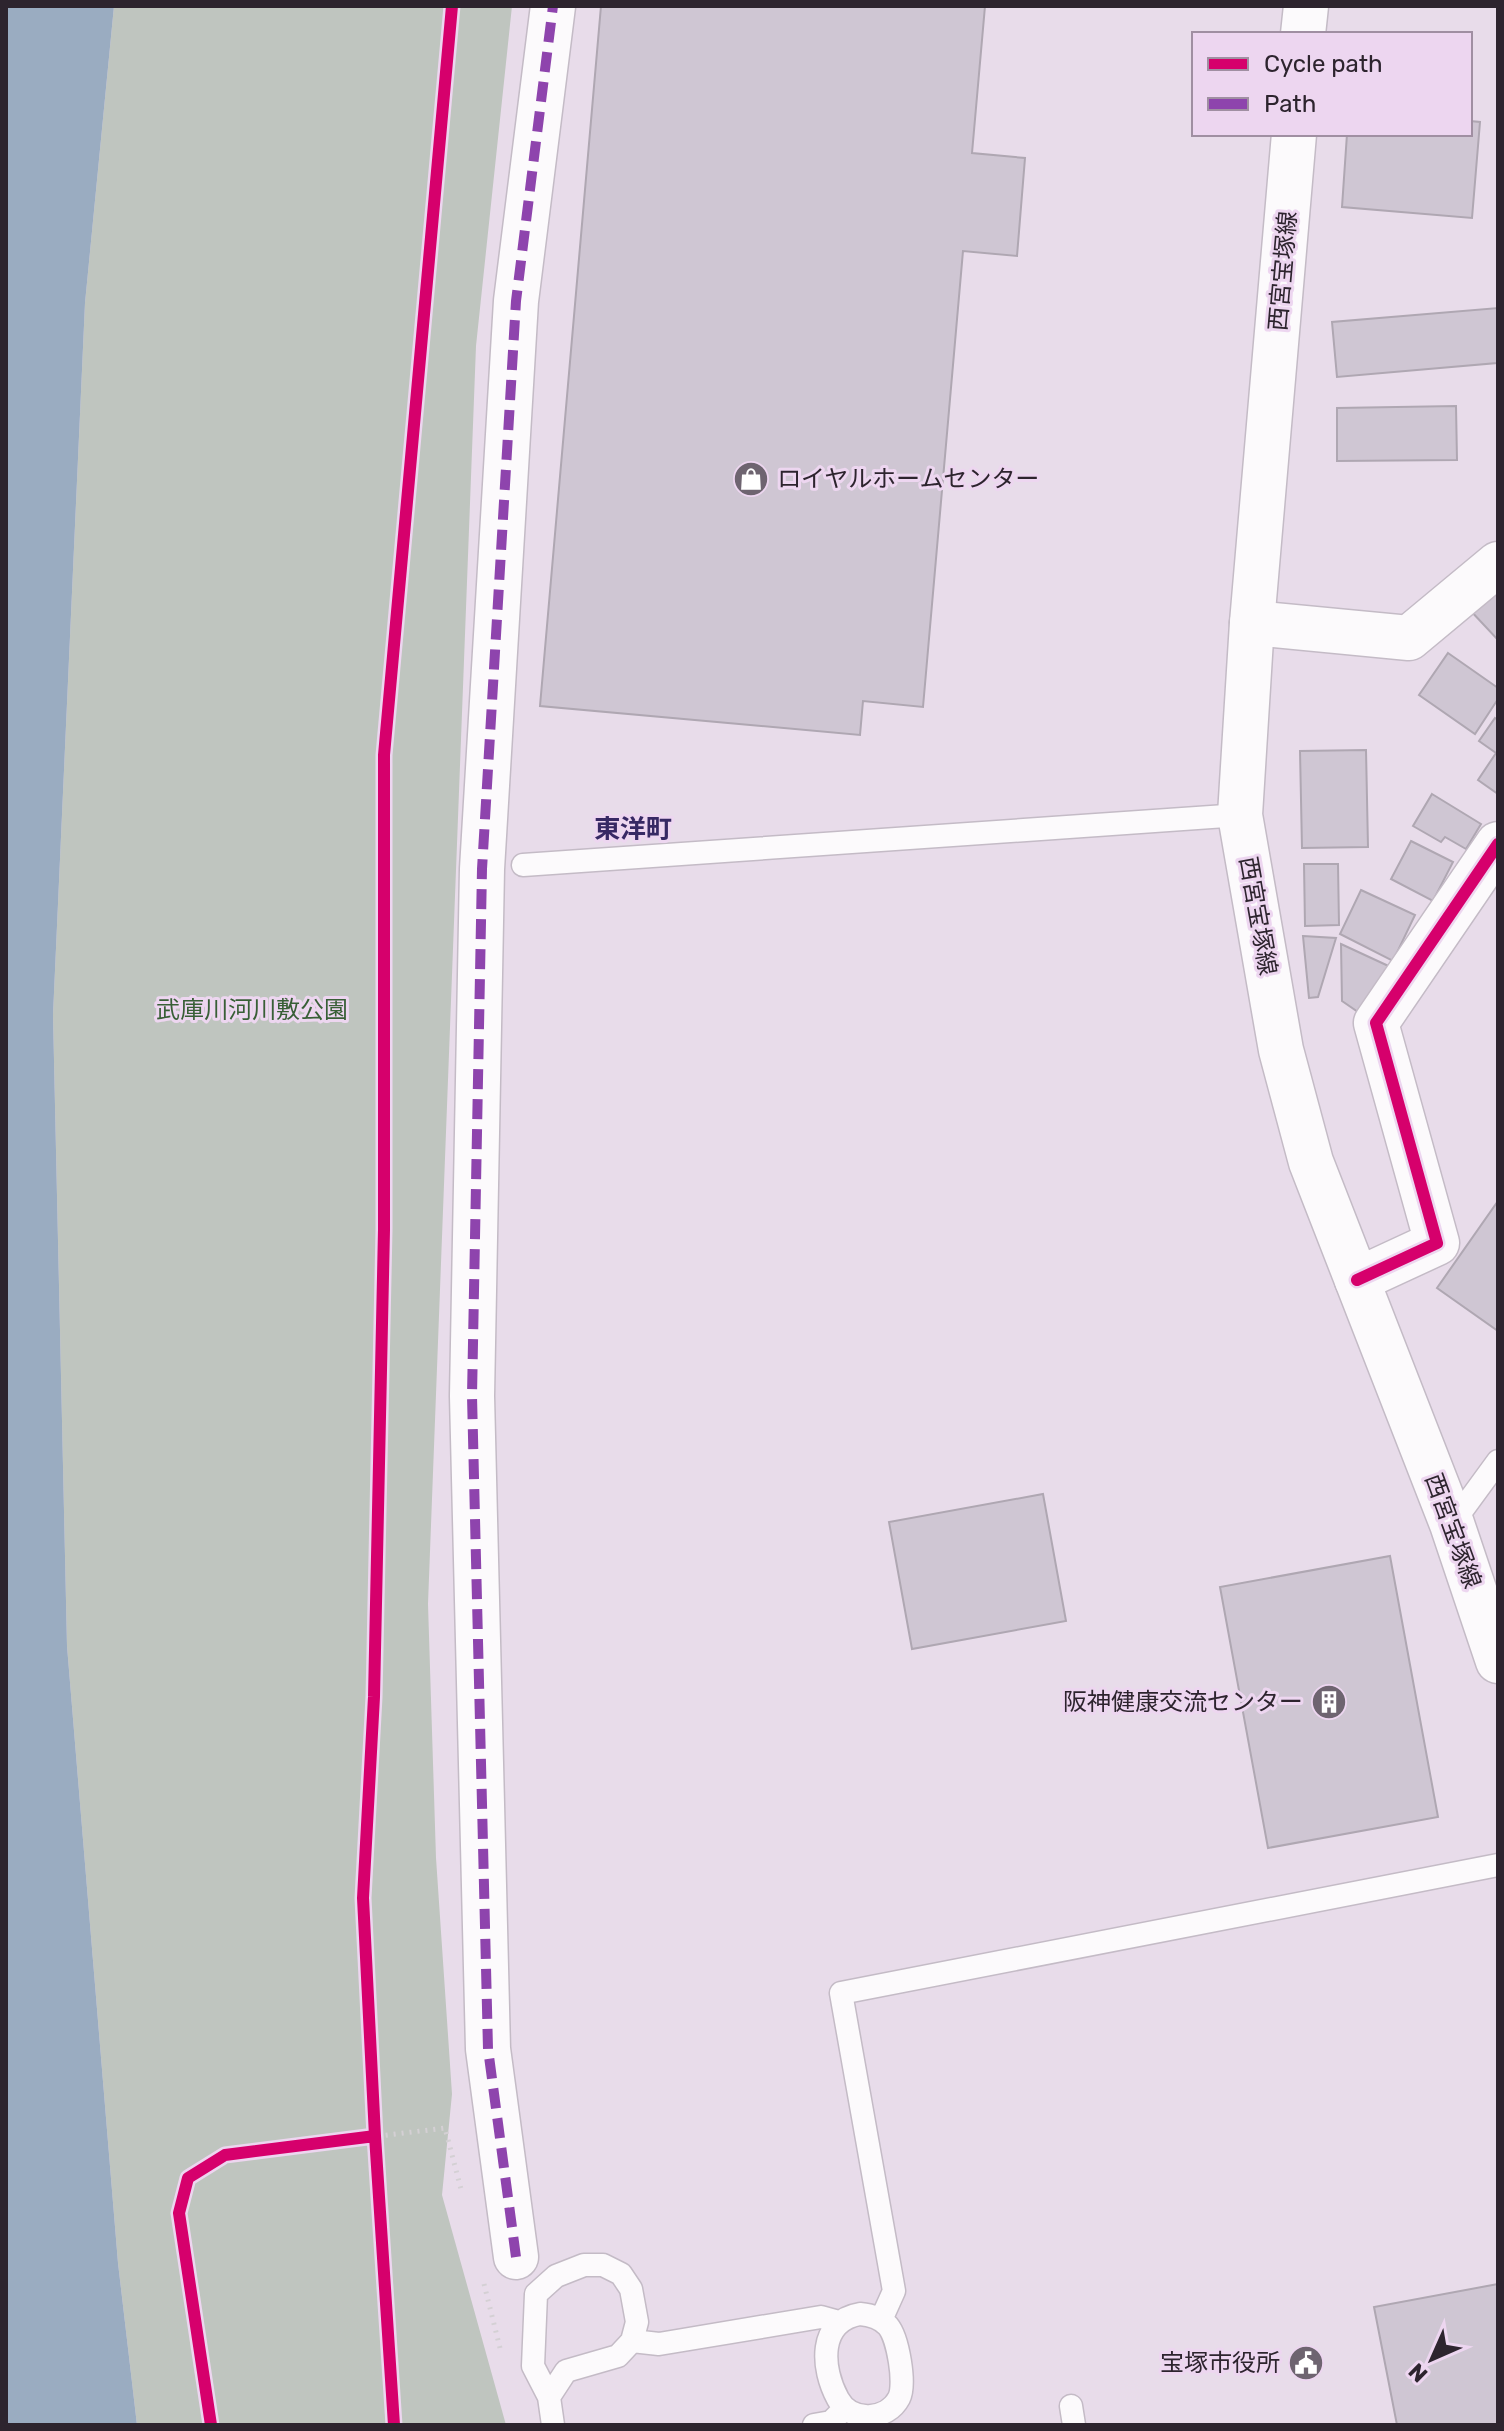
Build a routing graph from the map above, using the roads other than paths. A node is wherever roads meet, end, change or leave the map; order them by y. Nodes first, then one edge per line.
1 (553, 6) edge
2 (1306, 6) edge
3 (1303, 32) edge
4 (1294, 136) edge
5 (1498, 564) edge
6 (1252, 623) junction
7 (1240, 815) junction
8 (1498, 844) edge
9 (523, 865) dead end
10 (1357, 1280) junction
11 (1498, 1461) edge
12 (1452, 1524) junction
13 (1498, 1661) edge
14 (1498, 1865) edge
15 (499, 2266) road end
16 (881, 2320) junction
17 (839, 2322) junction
18 (632, 2341) junction
19 (549, 2397) junction
20 (845, 2408) junction
21 (890, 2418) edge
22 (553, 2425) edge
23 (814, 2425) edge

1 - 15 street
2 - 3 street
4 - 6 street, 西宮宝塚線
5 - 6 street
6 - 7 street, 西宮宝塚線
7 - 9 lane
7 - 10 street, 西宮宝塚線
8 - 10 street
10 - 12 street, 西宮宝塚線
11 - 12 lane
12 - 13 street, 西宮宝塚線
14 - 16 lane
16 - 17 lane
16 - 21 lane
17 - 18 lane
17 - 20 lane
18 - 19 lane
18 - 19 lane
19 - 22 lane
20 - 21 lane
20 - 23 lane

